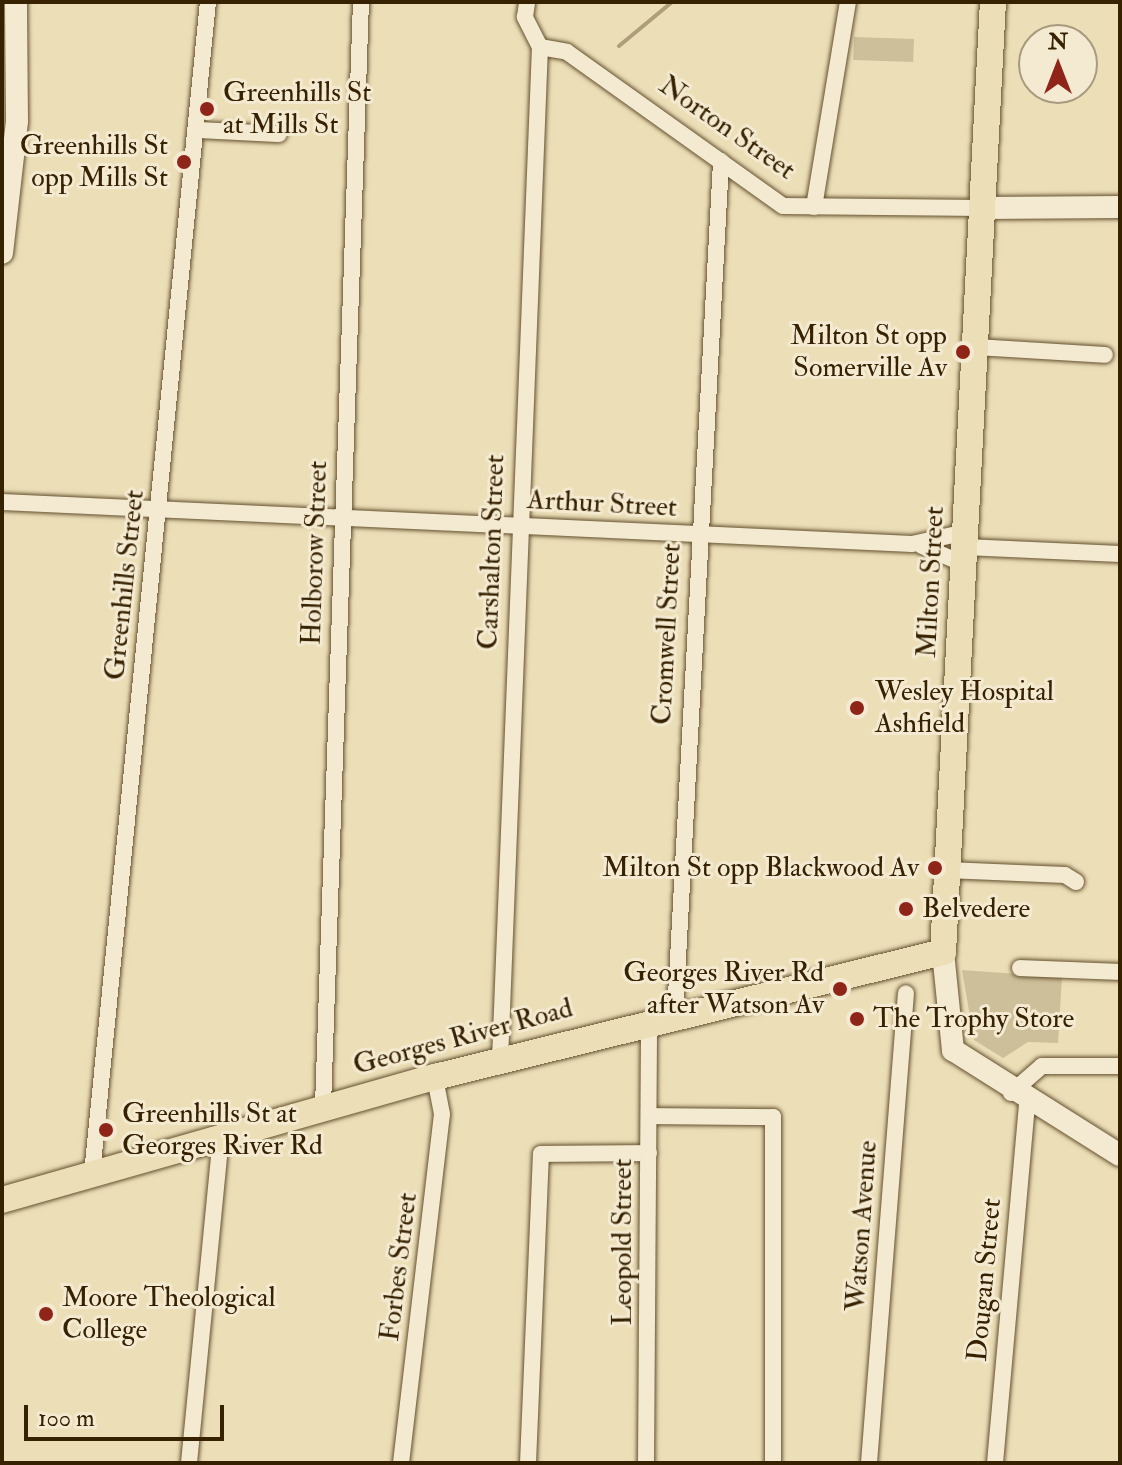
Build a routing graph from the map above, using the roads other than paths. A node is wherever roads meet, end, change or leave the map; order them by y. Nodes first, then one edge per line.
1 (16, 2) edge
2 (208, 2) edge
3 (361, 2) edge
4 (848, 2) edge
5 (996, 6) edge
6 (526, 10) edge
7 (540, 47) junction
8 (197, 130) junction
9 (279, 134) dead end
10 (721, 161) junction
11 (814, 207) junction
12 (1120, 207) edge
13 (984, 208) junction
14 (2, 253) edge
15 (976, 347) junction
16 (1105, 355) dead end
17 (2, 502) edge
18 (158, 510) junction
19 (342, 518) junction
20 (519, 526) junction
21 (698, 535) junction
22 (912, 544) junction
23 (965, 547) junction
24 (1120, 554) edge
25 (947, 870) junction
26 (1076, 882) dead end
27 (943, 952) junction
28 (1020, 968) dead end
29 (1120, 972) edge
30 (906, 993) dead end
31 (675, 1014) junction
32 (649, 1022) junction
33 (500, 1060) junction
34 (1120, 1066) edge
35 (435, 1077) junction
36 (1019, 1098) junction
37 (323, 1106) junction
38 (649, 1116) junction
39 (221, 1137) junction
40 (649, 1153) junction
41 (1120, 1155) edge
42 (92, 1174) junction
43 (2, 1200) edge
44 (189, 1463) edge
45 (401, 1463) edge
46 (528, 1463) edge
47 (646, 1463) edge
48 (773, 1463) edge
49 (869, 1463) edge
50 (995, 1463) edge

1 - 14 main road
2 - 8 street, Greenhills Street
3 - 19 street, Holborow Street
4 - 11 street
5 - 13 main road, Milton Street
6 - 7 street
7 - 10 street, Norton Street
7 - 20 street, Carshalton Street
8 - 9 street
8 - 18 street, Greenhills Street
10 - 11 street, Norton Street
10 - 21 street, Cromwell Street
11 - 13 street, Norton Street
12 - 13 main road, Norton Street
13 - 15 main road, Milton Street
15 - 16 street
15 - 23 main road, Milton Street
17 - 18 street, Arthur Street
18 - 19 street, Arthur Street
18 - 42 street, Greenhills Street
19 - 20 street, Arthur Street
19 - 37 street, Holborow Street
20 - 21 street, Arthur Street
20 - 33 street, Carshalton Street
21 - 22 street, Arthur Street
21 - 31 street, Cromwell Street
22 - 23 street, Arthur Street
22 - 23 street, Arthur Street
23 - 24 street, Arthur Street
23 - 25 main road, Milton Street
25 - 26 street
25 - 27 main road, Milton Street
27 - 31 main road, Georges River Road
27 - 36 main road, Milton Street
28 - 29 street
30 - 49 street, Watson Avenue
31 - 32 main road, Georges River Road
32 - 33 main road, Georges River Road
32 - 38 street, Leopold Street
33 - 35 main road, Georges River Road
34 - 36 street
35 - 37 main road, Georges River Road
35 - 45 street, Forbes Street
36 - 41 main road, Milton Street
36 - 50 street, Dougan Street
37 - 39 main road, Georges River Road
38 - 40 street, Leopold Street
38 - 48 street
39 - 42 main road, Georges River Road
39 - 44 street
40 - 46 street
40 - 47 street, Leopold Street
42 - 43 main road, Georges River Road

